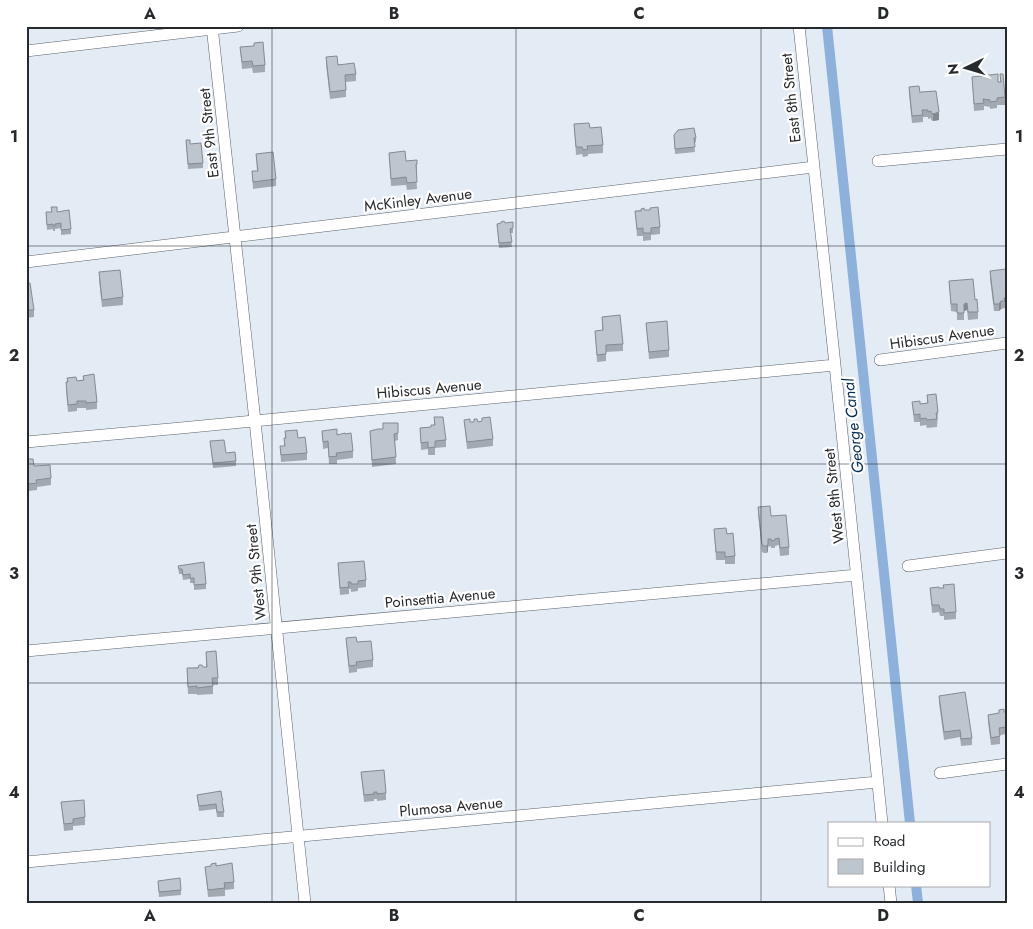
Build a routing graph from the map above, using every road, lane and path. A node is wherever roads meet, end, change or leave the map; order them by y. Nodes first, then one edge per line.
1 (238, 26) edge
2 (799, 26) edge
3 (213, 28) edge
4 (26, 52) edge
5 (1007, 149) edge
6 (878, 162) dead end
7 (814, 167) junction
8 (236, 237) junction
9 (26, 262) edge
10 (1007, 343) edge
11 (880, 360) dead end
12 (835, 365) junction
13 (256, 421) junction
14 (26, 442) edge
15 (1007, 553) edge
16 (908, 566) dead end
17 (857, 575) junction
18 (276, 628) junction
19 (26, 651) edge
20 (1007, 764) edge
21 (940, 773) dead end
22 (878, 782) junction
23 (882, 822) edge
24 (298, 836) junction
25 (26, 862) edge
26 (889, 886) edge
27 (305, 903) edge
28 (891, 903) edge

1 - 3 street
2 - 7 street, East 8th Street
3 - 4 street
3 - 8 street, East 9th Street
5 - 6 street
7 - 8 street, McKinley Avenue
7 - 12 street, West 8th Street
8 - 9 street, McKinley Avenue
8 - 13 street, West 9th Street
10 - 11 street, Hibiscus Avenue
12 - 13 street, Hibiscus Avenue
12 - 17 street, West 8th Street
13 - 14 street, Hibiscus Avenue
13 - 18 street, West 9th Street
15 - 16 street
17 - 18 street, Poinsettia Avenue
17 - 22 street, West 8th Street
18 - 19 street, Poinsettia Avenue
18 - 24 street, West 9th Street
20 - 21 street
22 - 23 street, West 8th Street
22 - 24 street, Plumosa Avenue
24 - 25 street, Plumosa Avenue
24 - 27 street, West 9th Street
26 - 28 street

